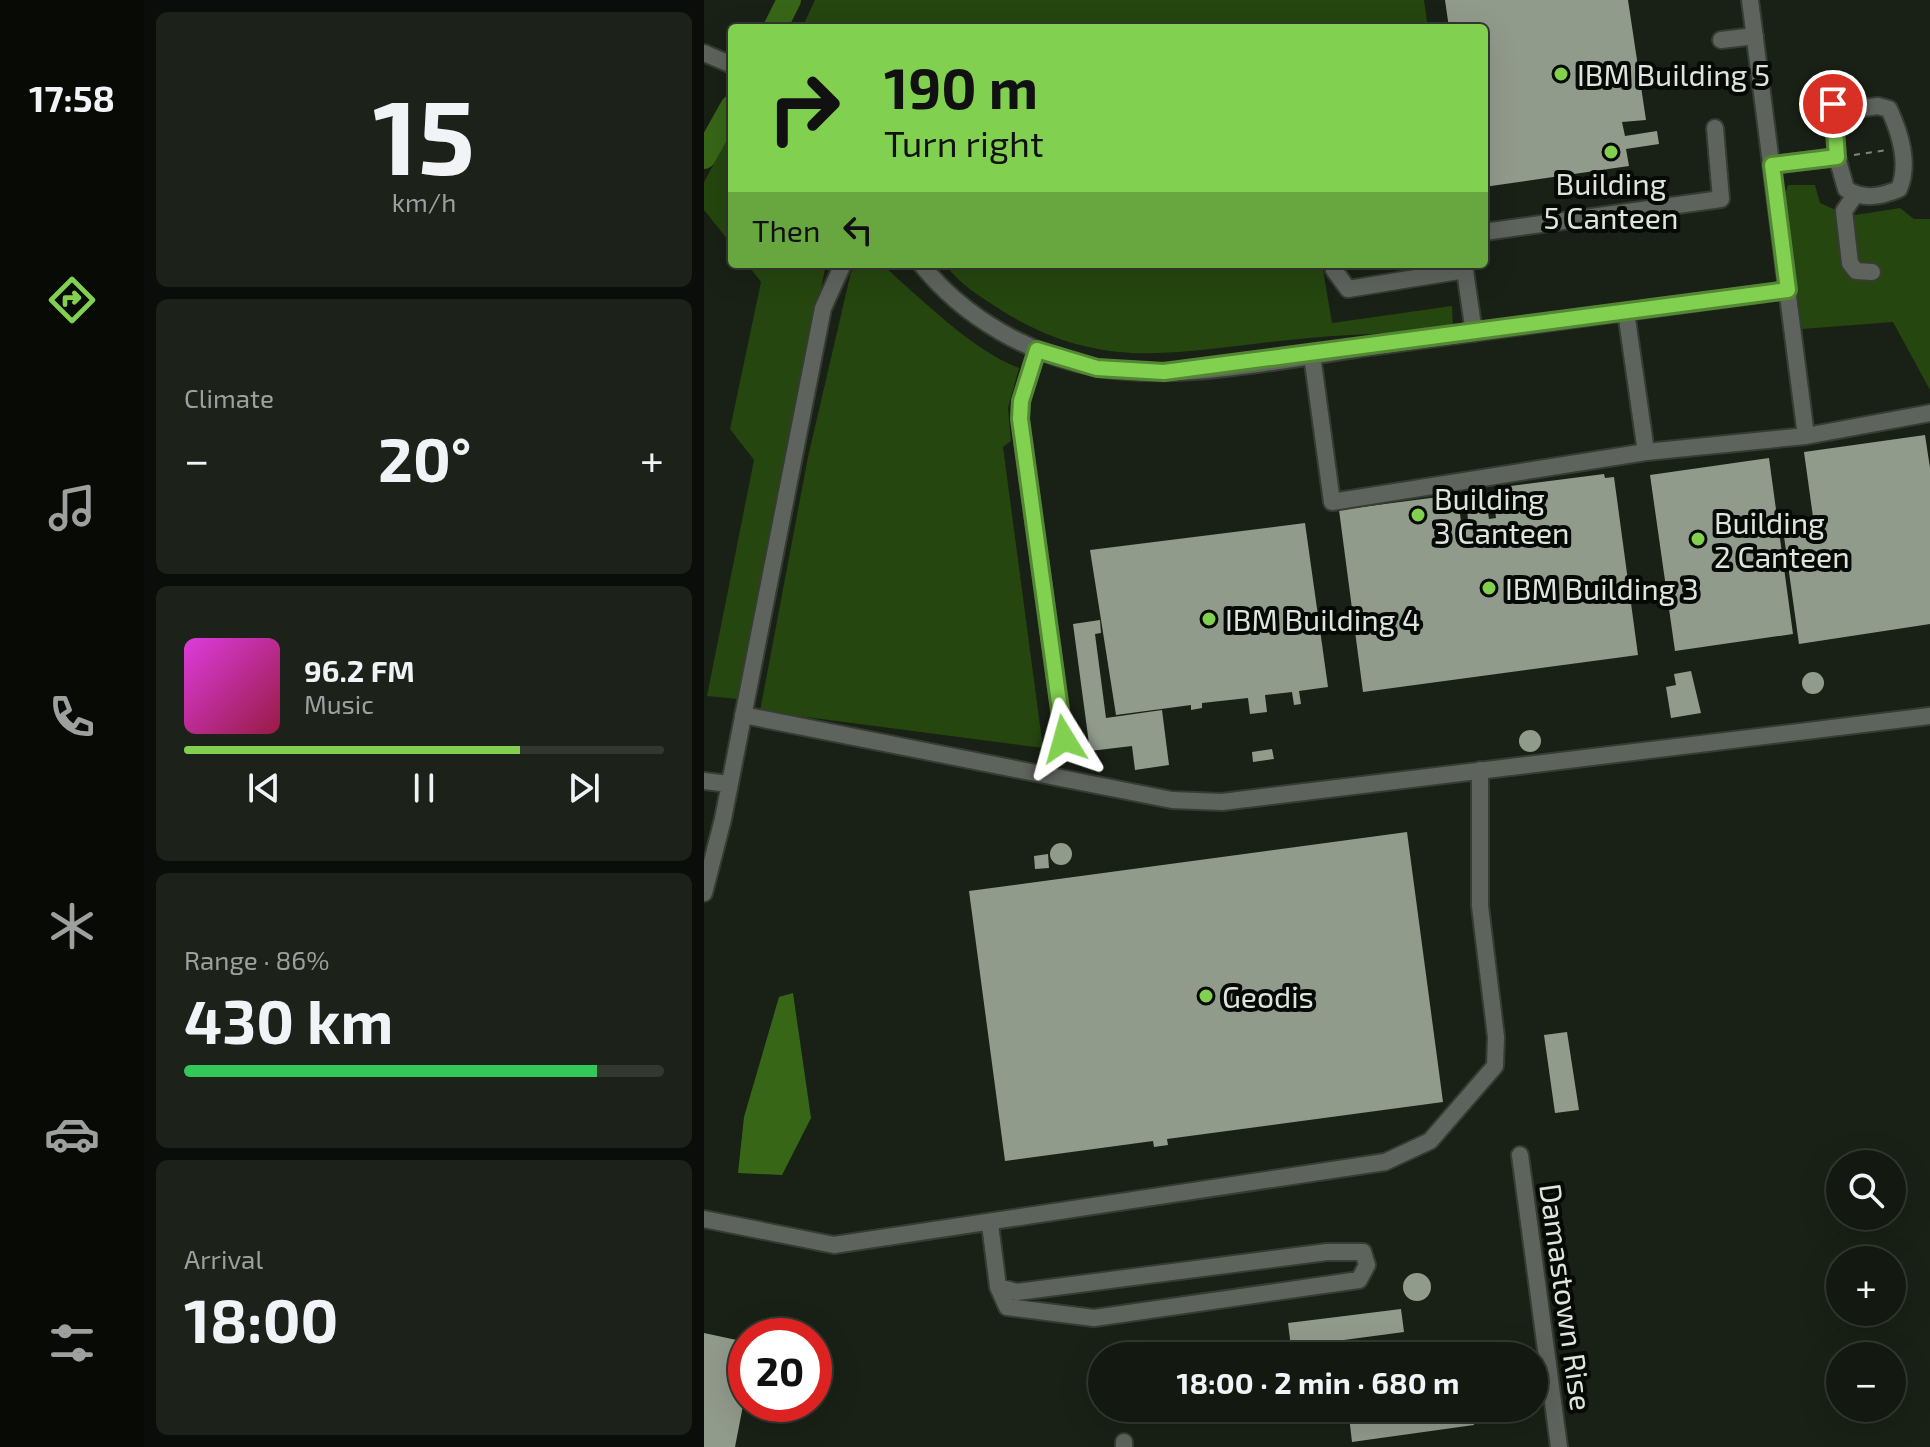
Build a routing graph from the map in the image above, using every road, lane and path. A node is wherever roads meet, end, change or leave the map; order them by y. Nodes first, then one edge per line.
1 (1750, 0) edge
2 (1755, 36) junction
3 (1721, 40) dead end
4 (704, 53) edge
5 (728, 63) edge
6 (1830, 82) dead end
7 (1835, 127) junction
8 (1715, 128) dead end
9 (1902, 148) junction
10 (1837, 157) junction
11 (1772, 165) junction
12 (1855, 195) junction
13 (1488, 231) edge
14 (841, 268) edge
15 (924, 268) edge
16 (1335, 268) edge
17 (1459, 268) edge
18 (1464, 268) edge
19 (1872, 272) dead end
20 (1788, 290) junction
21 (1626, 312) junction
22 (1474, 333) junction
23 (1037, 350) junction
24 (1312, 355) junction
25 (1930, 413) edge
26 (1806, 436) junction
27 (1646, 452) junction
28 (743, 715) junction
29 (1930, 716) edge
30 (1064, 739) dead end
31 (1480, 770) junction
32 (704, 781) edge
33 (729, 784) junction
34 (704, 893) edge
35 (1520, 1155) dead end
36 (704, 1219) edge
37 (990, 1224) junction
38 (998, 1287) junction
39 (1559, 1447) edge

1 - 2 street
2 - 3 street
2 - 11 street
4 - 5 street
6 - 7 street
7 - 9 street
7 - 10 street
8 - 13 street
9 - 10 path
9 - 12 street
10 - 11 street
10 - 12 street
11 - 20 street
12 - 19 street
14 - 28 street
15 - 23 street
16 - 17 street
18 - 22 street
20 - 21 street
20 - 26 street
21 - 22 street
21 - 27 street
22 - 24 street
23 - 24 street
23 - 30 street
24 - 27 street
25 - 26 street
26 - 27 street
28 - 31 street
28 - 33 street
29 - 31 street
31 - 37 street
32 - 33 street
33 - 34 street
35 - 39 street, Damastown Rise
36 - 37 street
37 - 38 street
38 - 38 street

